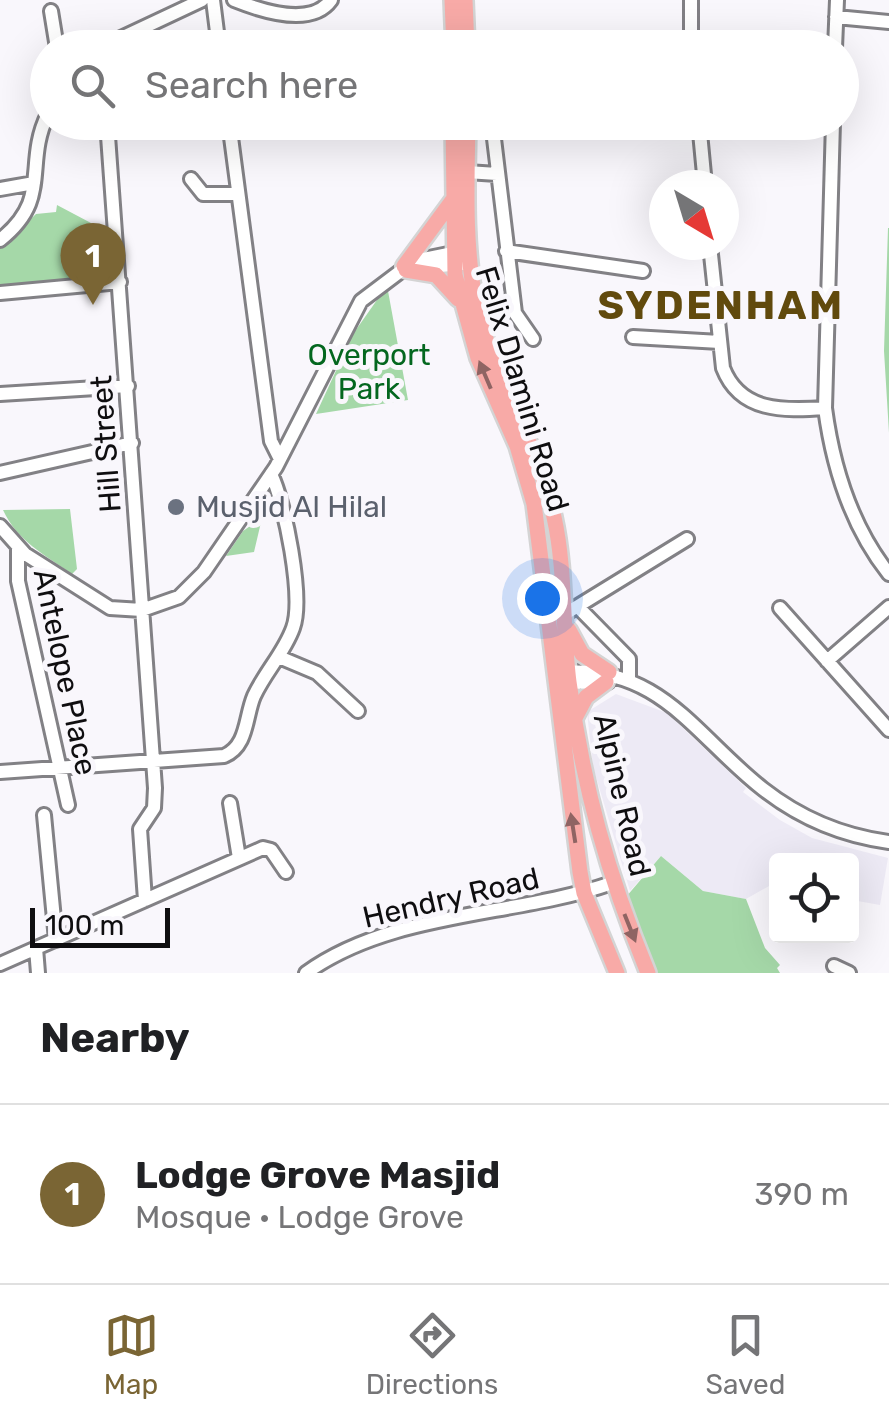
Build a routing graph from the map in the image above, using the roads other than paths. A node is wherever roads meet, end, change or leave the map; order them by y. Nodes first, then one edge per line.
1 (202, 0) edge
2 (212, 0) edge
3 (234, 0) edge
4 (331, 0) edge
5 (452, 0) edge
6 (465, 0) edge
7 (691, 0) edge
8 (837, 0) edge
9 (50, 10) dead end
10 (836, 17) junction
11 (889, 22) edge
12 (53, 30) edge
13 (138, 30) edge
14 (216, 30) edge
15 (453, 30) edge
16 (466, 30) edge
17 (691, 30) edge
18 (836, 30) edge
19 (39, 140) edge
20 (108, 140) edge
21 (231, 140) edge
22 (453, 140) edge
23 (468, 140) edge
24 (494, 140) edge
25 (700, 140) edge
26 (832, 140) edge
27 (703, 170) edge
28 (468, 172) junction
29 (498, 174) junction
30 (191, 178) dead end
31 (34, 183) junction
32 (0, 189) edge
33 (238, 194) junction
34 (452, 201) junction
35 (0, 240) edge
36 (506, 251) junction
37 (470, 256) junction
38 (453, 258) junction
39 (712, 260) edge
40 (400, 270) junction
41 (644, 271) dead end
42 (120, 282) junction
43 (0, 293) edge
44 (460, 302) junction
45 (634, 337) dead end
46 (533, 339) dead end
47 (720, 342) junction
48 (128, 386) junction
49 (0, 394) edge
50 (825, 408) junction
51 (132, 443) junction
52 (280, 459) junction
53 (0, 473) edge
54 (271, 474) junction
55 (0, 526) edge
56 (687, 539) dead end
57 (18, 549) junction
58 (889, 574) edge
59 (889, 607) edge
60 (780, 608) dead end
61 (142, 610) junction
62 (570, 614) junction
63 (279, 657) junction
64 (827, 661) junction
65 (608, 677) junction
66 (629, 680) junction
67 (560, 681) junction
68 (358, 712) dead end
69 (575, 718) junction
70 (889, 730) edge
71 (152, 762) junction
72 (59, 768) junction
73 (0, 772) edge
74 (230, 803) dead end
75 (68, 805) dead end
76 (44, 815) dead end
77 (889, 842) edge
78 (239, 858) junction
79 (286, 872) dead end
80 (612, 883) junction
81 (584, 892) junction
82 (145, 900) junction
83 (56, 940) junction
84 (36, 948) junction
85 (0, 964) edge
86 (834, 966) dead end
87 (38, 973) edge
88 (306, 973) edge
89 (617, 973) edge
90 (648, 973) edge
91 (848, 973) edge

1 - 13 street
2 - 14 street
3 - 4 street
5 - 15 main road
6 - 16 main road
7 - 17 street
8 - 10 street
9 - 12 street
10 - 11 street
10 - 18 street
19 - 31 street
20 - 42 street, Hill Street
21 - 33 street
22 - 34 main road, Felix Dlamini Road
23 - 28 main road, Felix Dlamini Road
24 - 29 street
25 - 27 street
26 - 50 street
28 - 29 street
28 - 37 main road, Felix Dlamini Road
29 - 36 street
30 - 33 street
31 - 32 street
31 - 35 street
33 - 52 street
34 - 38 main road, Felix Dlamini Road
34 - 40 main road
36 - 41 street
36 - 46 street
37 - 38 street
37 - 62 main road, Felix Dlamini Road
38 - 40 street
38 - 44 main road, Felix Dlamini Road
39 - 47 street
40 - 44 main road
40 - 52 street
42 - 43 street
42 - 48 street, Hill Street
67 -> 44 main road, Felix Dlamini Road
45 - 47 street
47 - 50 street
48 - 49 street
48 - 51 street, Hill Street
50 - 58 street
51 - 53 street
51 - 61 street, Hill Street
52 - 54 street
54 - 61 street
54 - 63 street
55 - 57 street
56 - 62 street
57 - 61 street
57 - 72 street, Antelope Place
59 - 64 street
60 - 64 street
61 - 71 street, Hill Street
62 - 65 main road
62 - 66 street
62 - 67 main road, Felix Dlamini Road
63 - 68 street
63 - 71 street
64 - 70 street
65 - 66 street
65 - 67 street
65 - 69 main road
66 - 77 street
67 - 69 main road, Alpine Road
81 -> 67 main road, Alpine Road
69 - 80 main road, Alpine Road
71 - 72 street
71 - 82 street, Hill Street
72 - 73 street
72 - 75 street, Antelope Place
74 - 78 street
76 - 83 street
78 - 79 street
78 - 82 street
80 - 81 street, Hendry Road
80 -> 90 main road, Alpine Road
81 - 88 street, Hendry Road
81 - 89 main road, Alpine Road
82 - 83 street
83 - 84 street
84 - 85 street
84 - 87 street
86 - 91 street

